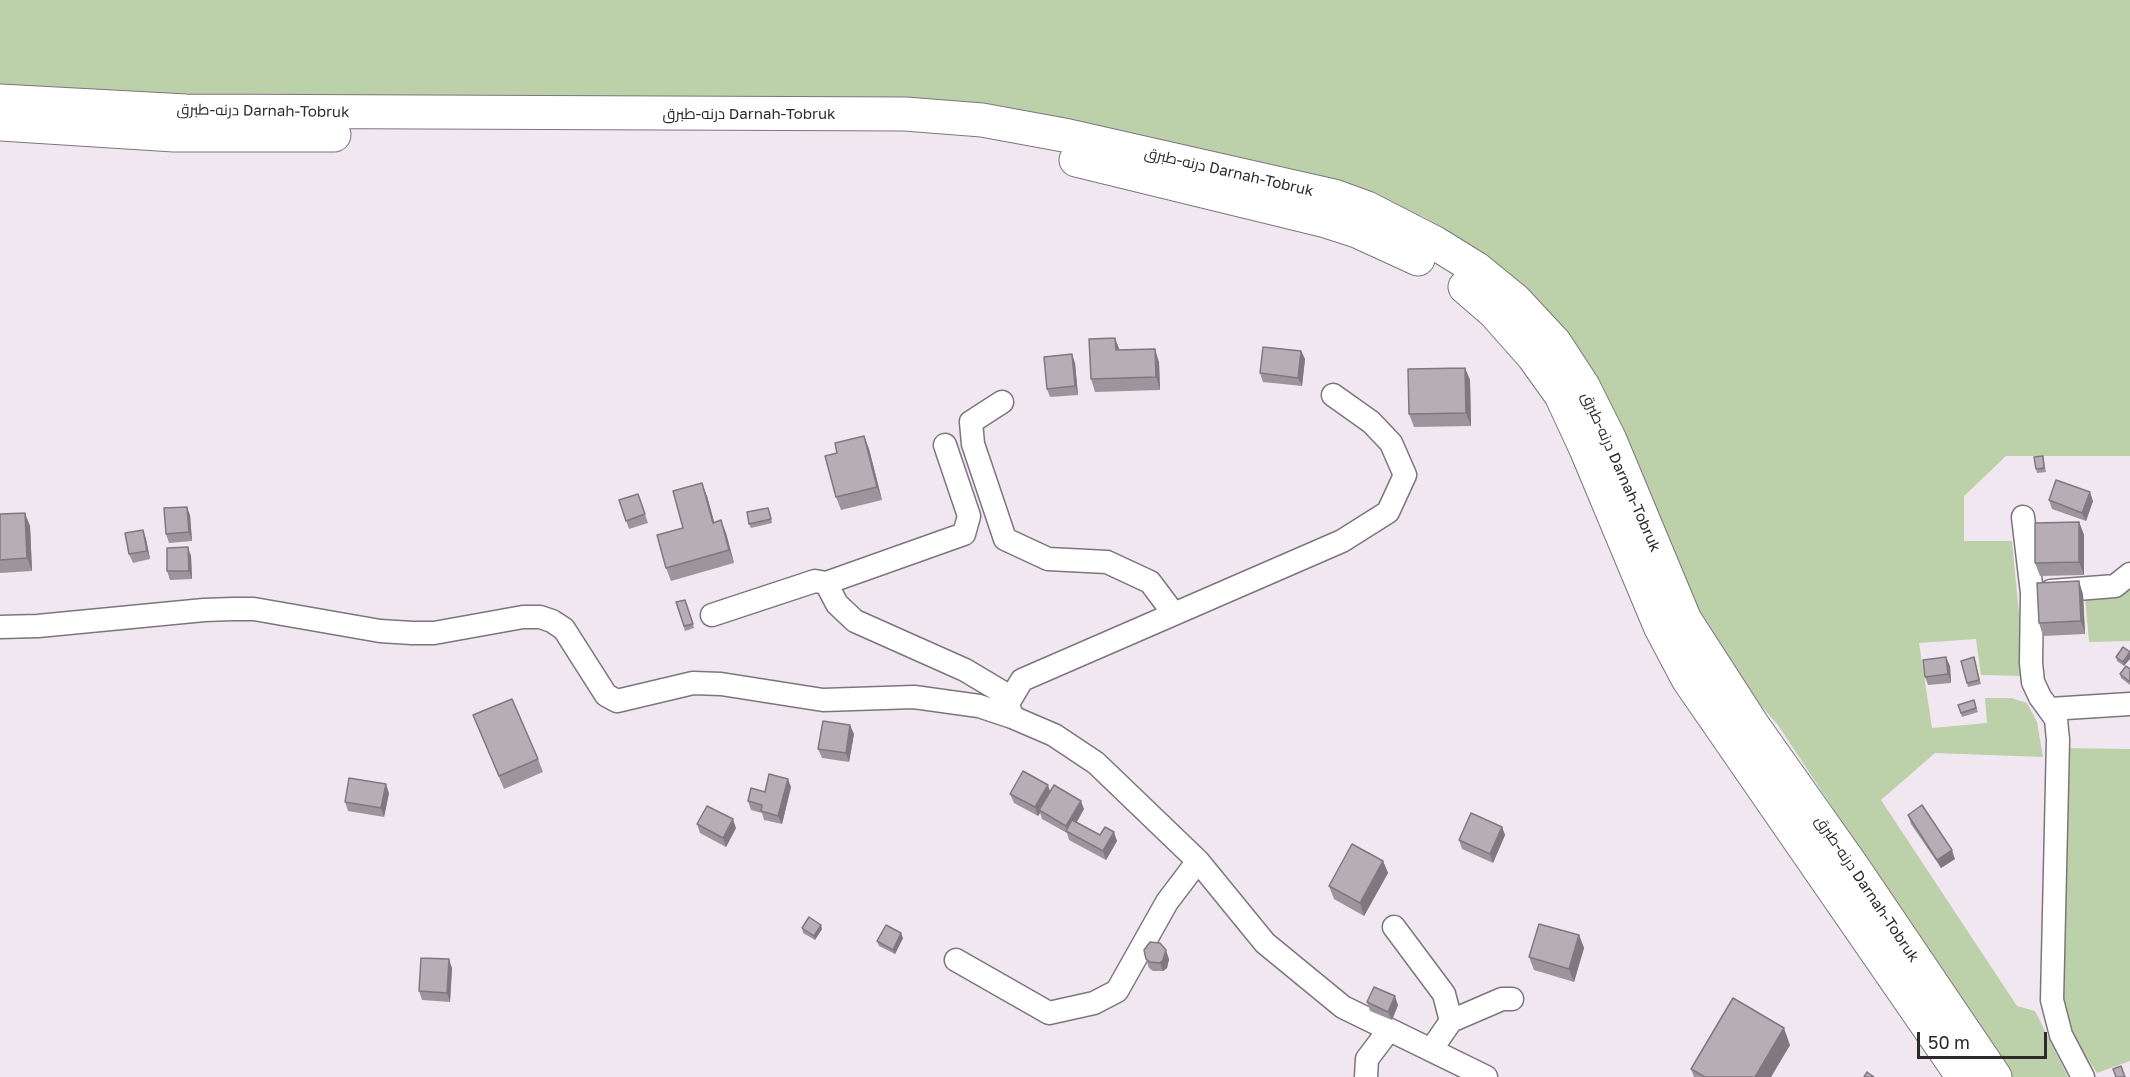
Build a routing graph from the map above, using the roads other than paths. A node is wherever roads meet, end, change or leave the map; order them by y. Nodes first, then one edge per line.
1 (0, 101) edge
2 (0, 124) edge
3 (1333, 395) dead end
4 (1002, 402) dead end
5 (945, 445) dead end
6 (2023, 517) dead end
7 (2130, 574) edge
8 (826, 583) junction
9 (2032, 593) junction
10 (1174, 614) junction
11 (712, 615) dead end
12 (0, 627) edge
13 (2130, 704) edge
14 (2050, 709) junction
15 (1010, 711) junction
16 (1198, 861) junction
17 (1394, 927) dead end
18 (956, 960) dead end
19 (1512, 999) dead end
20 (1451, 1022) junction
21 (1389, 1030) junction
22 (1431, 1050) junction
23 (1366, 1077) edge
24 (1486, 1077) edge
25 (1964, 1077) edge
26 (1995, 1077) edge
27 (2084, 1077) edge

1 - 26 highway, درنه-طبرق Darnah-Tobruk
2 - 25 highway, درنه-طبرق Darnah-Tobruk
3 - 10 street
4 - 10 street
5 - 8 street
6 - 9 street
7 - 9 street
8 - 11 street
8 - 15 street
9 - 14 street
10 - 15 street
12 - 15 street
13 - 14 street
14 - 27 street
15 - 16 street
16 - 18 street
16 - 21 street
17 - 20 street
19 - 20 street
20 - 22 street
21 - 22 street
21 - 23 street
22 - 24 street

